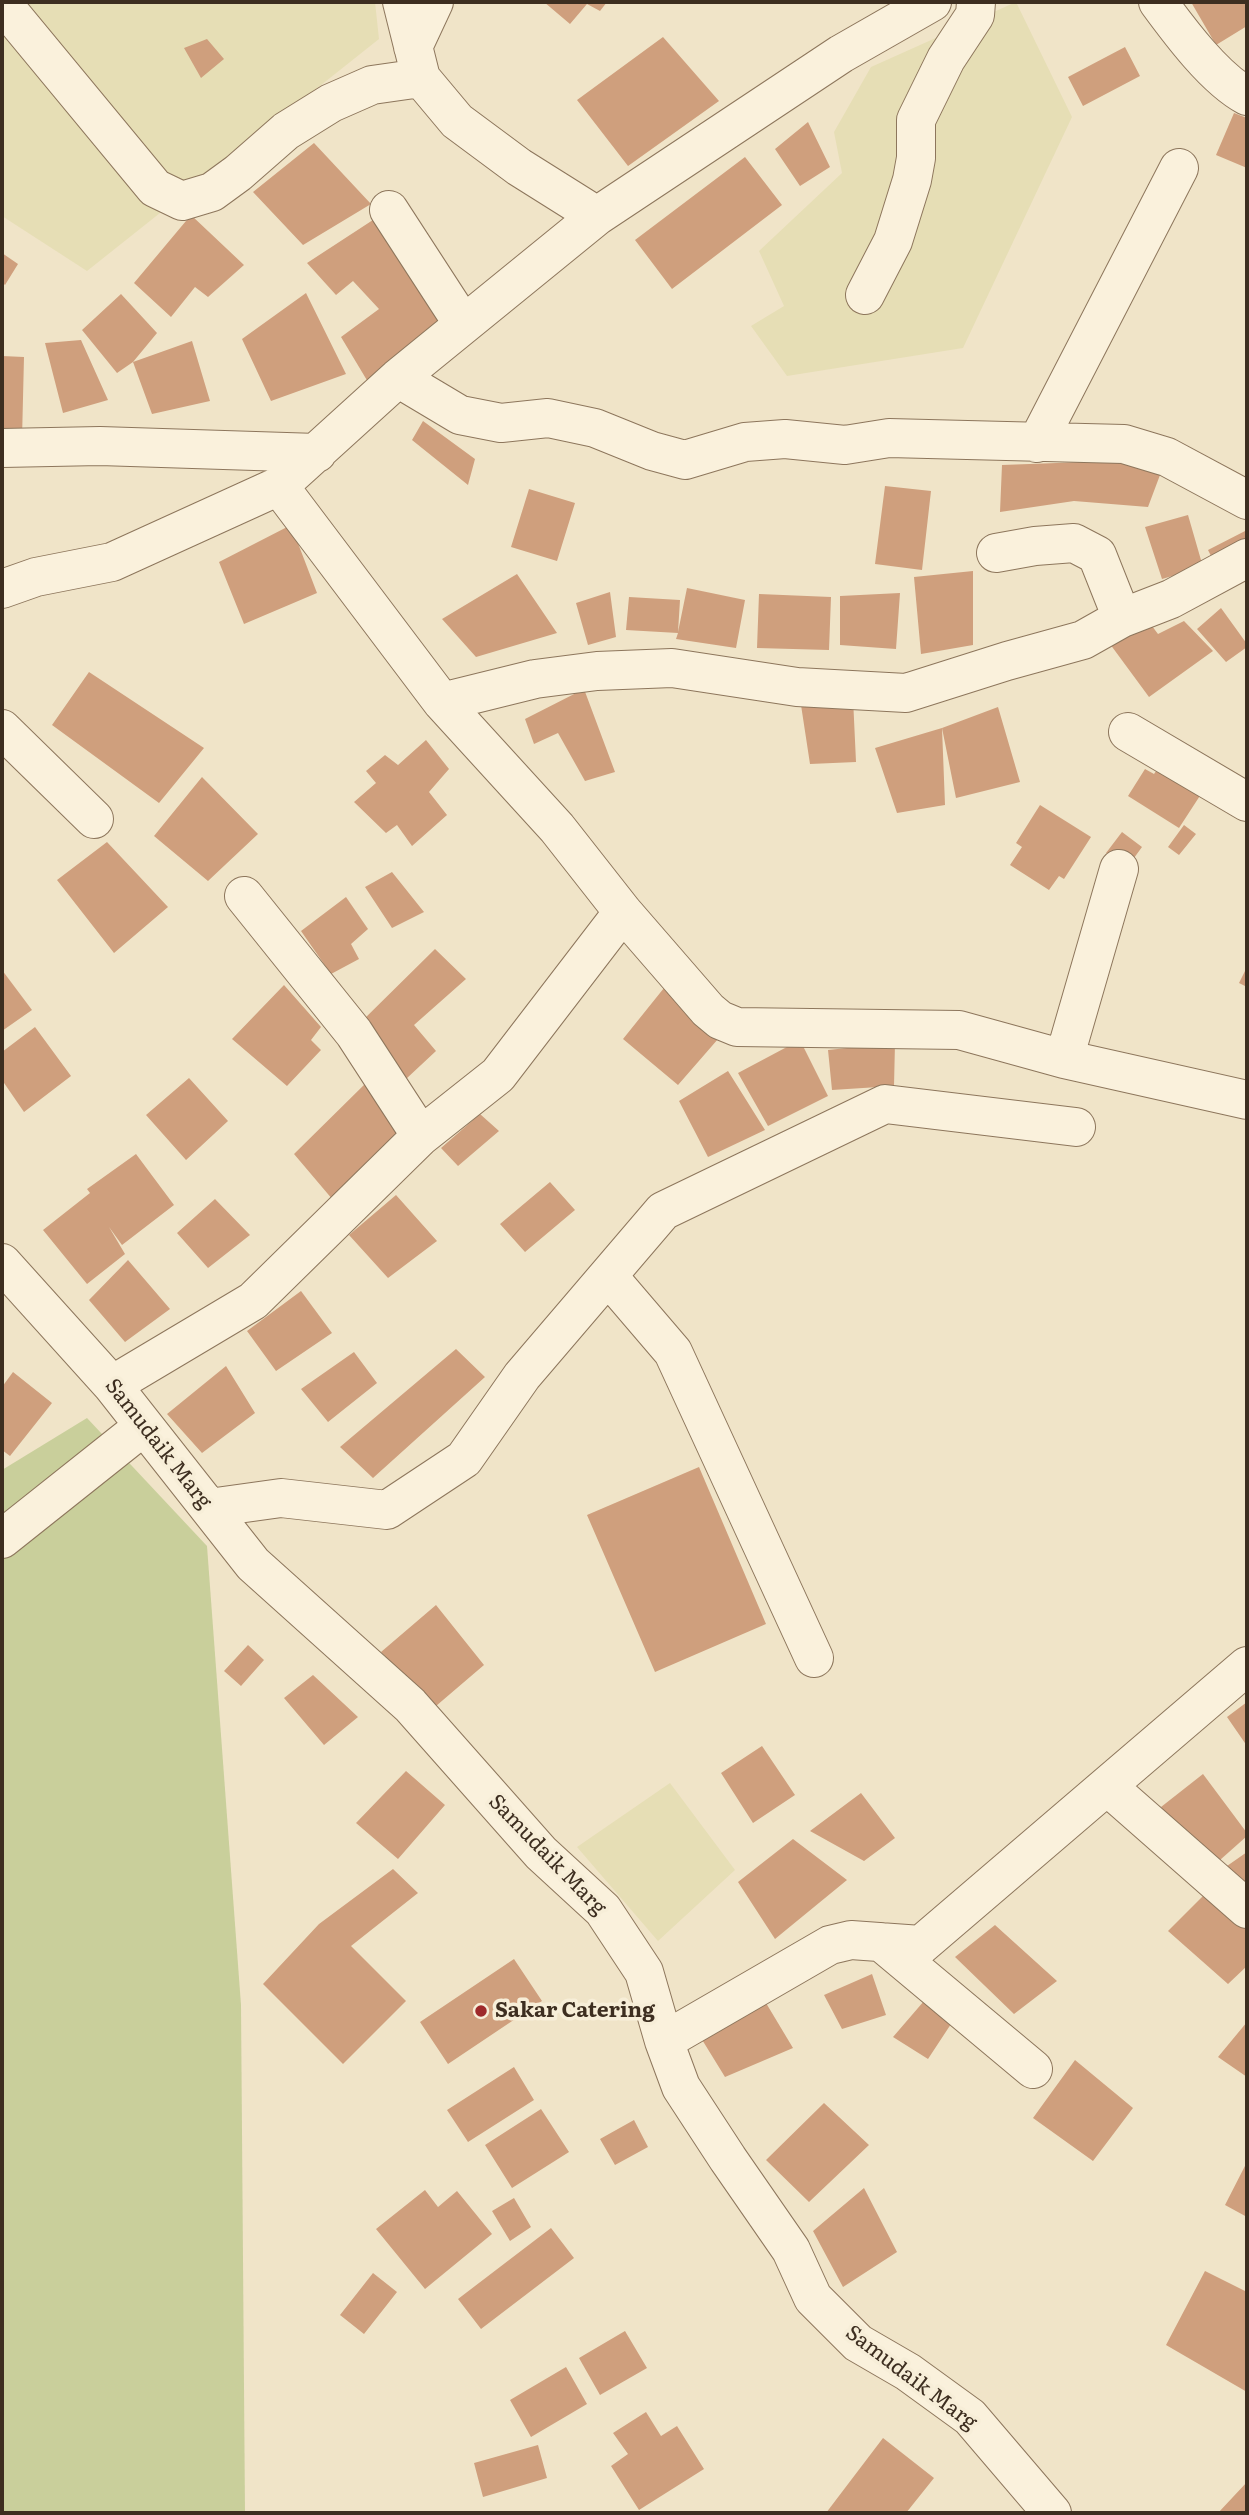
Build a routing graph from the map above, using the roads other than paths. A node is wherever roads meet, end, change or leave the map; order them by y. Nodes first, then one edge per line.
1 (402, 2) edge
2 (434, 2) edge
3 (932, 2) edge
4 (976, 2) edge
5 (1158, 2) edge
6 (2, 3) edge
7 (417, 63) junction
8 (1247, 96) edge
9 (1179, 168) dead end
10 (389, 210) dead end
11 (597, 216) junction
12 (865, 295) dead end
13 (463, 324) junction
14 (398, 378) junction
15 (1037, 443) junction
16 (2, 448) edge
17 (317, 453) junction
18 (279, 486) junction
19 (1247, 500) edge
20 (996, 553) dead end
21 (1247, 558) edge
22 (2, 589) edge
23 (1122, 618) junction
24 (442, 702) junction
25 (2, 729) edge
26 (1128, 732) dead end
27 (1247, 802) edge
28 (94, 819) dead end
29 (1119, 869) dead end
30 (244, 896) dead end
31 (623, 912) junction
32 (1064, 1059) junction
33 (1247, 1100) edge
34 (1076, 1127) dead end
35 (421, 1136) junction
36 (2, 1263) edge
37 (608, 1276) junction
38 (112, 1385) junction
39 (144, 1426) junction
40 (209, 1508) junction
41 (2, 1539) edge
42 (814, 1658) dead end
43 (1247, 1666) edge
44 (1107, 1786) junction
45 (1247, 1909) edge
46 (881, 1942) junction
47 (664, 2042) junction
48 (1033, 2069) dead end
49 (1052, 2513) edge

1 - 7 street
2 - 7 street
3 - 11 street
4 - 12 street
5 - 8 street
6 - 7 street
7 - 11 street
9 - 15 street
10 - 13 street
11 - 13 street
13 - 14 street
14 - 15 street
14 - 17 street
15 - 19 street
16 - 17 street
17 - 18 street
18 - 22 street
18 - 24 street
20 - 23 street
21 - 23 street
23 - 24 street
24 - 31 street
25 - 28 street
26 - 27 street
29 - 32 street
30 - 35 street
31 - 32 street
31 - 35 street
32 - 33 street
34 - 37 street
35 - 38 street
36 - 38 street, Samudaik Marg
37 - 40 street
37 - 42 street
38 - 39 street, Samudaik Marg
39 - 40 street, Samudaik Marg
39 - 41 street
40 - 47 street, Samudaik Marg
43 - 44 street
44 - 45 street
44 - 46 street
46 - 47 street
46 - 48 street
47 - 49 street, Samudaik Marg

